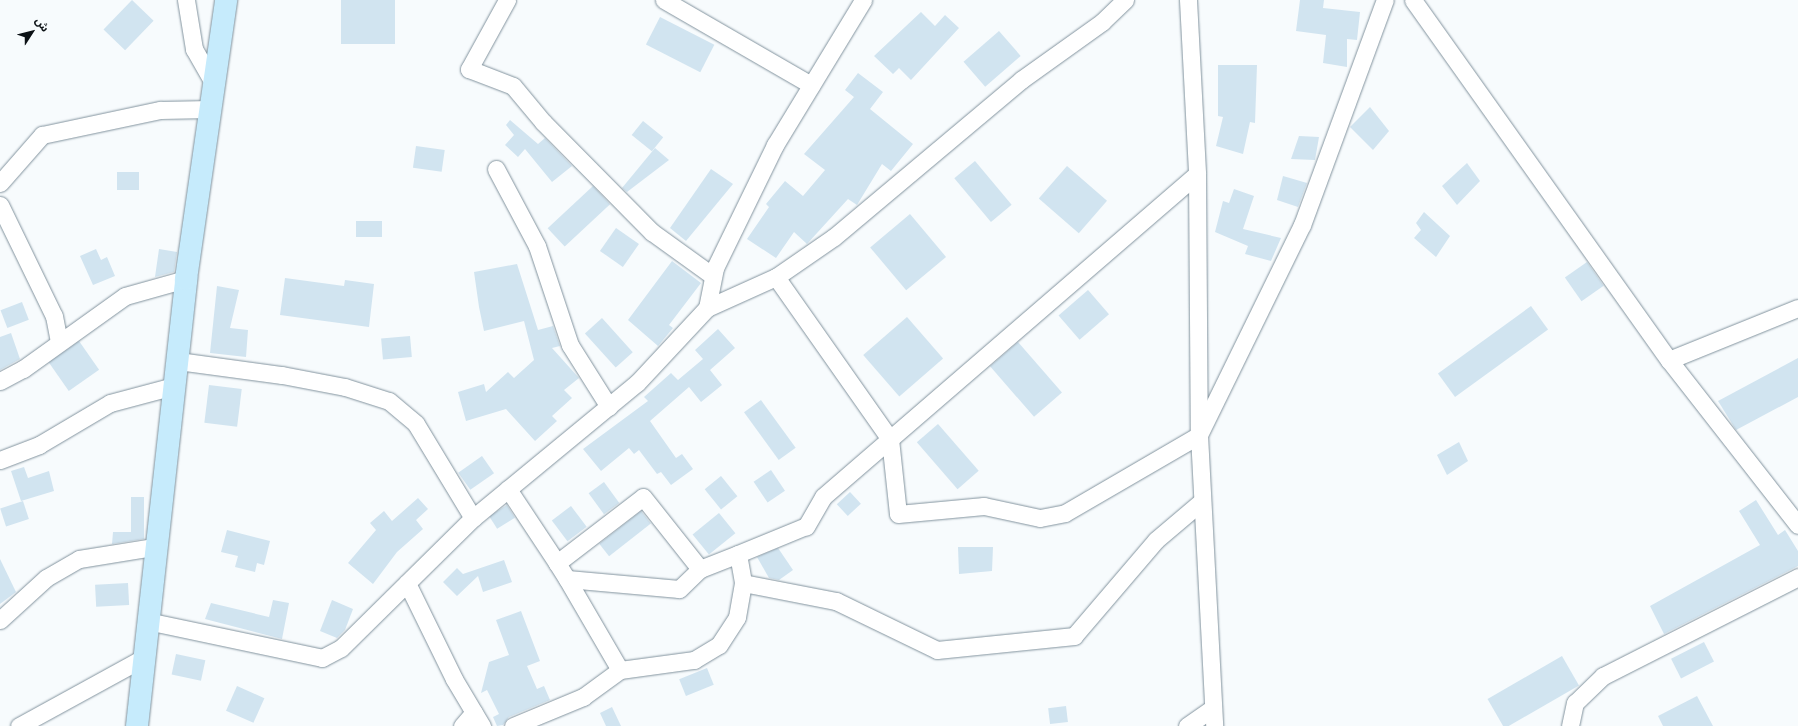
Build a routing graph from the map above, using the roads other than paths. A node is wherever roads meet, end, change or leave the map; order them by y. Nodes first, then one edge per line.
1 (186, 0) edge
2 (226, 0) edge
3 (507, 0) edge
4 (664, 0) edge
5 (862, 0) edge
6 (1125, 0) edge
7 (1188, 0) edge
8 (1385, 0) edge
9 (1413, 0) edge
10 (214, 84) junction
11 (811, 85) junction
12 (210, 109) junction
13 (496, 169) dead end
14 (1197, 174) junction
15 (0, 183) edge
16 (0, 205) edge
17 (713, 276) junction
18 (776, 278) junction
19 (186, 279) junction
20 (708, 308) junction
21 (1798, 308) edge
22 (59, 341) junction
23 (1669, 360) junction
24 (178, 361) junction
25 (0, 381) edge
26 (174, 386) junction
27 (609, 407) junction
28 (1199, 435) junction
29 (890, 439) junction
30 (0, 460) edge
31 (508, 489) junction
32 (1202, 501) junction
33 (473, 518) junction
34 (1798, 525) edge
35 (154, 547) junction
36 (738, 554) junction
37 (557, 563) junction
38 (700, 569) junction
39 (1798, 577) edge
40 (567, 579) junction
41 (407, 582) junction
42 (743, 583) junction
43 (0, 620) edge
44 (147, 621) junction
45 (145, 657) junction
46 (620, 670) junction
47 (1213, 708) junction
48 (478, 719) edge
49 (19, 726) edge
50 (137, 726) edge
51 (462, 726) edge
52 (513, 726) edge
53 (1187, 726) edge
54 (1214, 726) edge
55 (1570, 726) edge

1 - 10 street
2 - 10 street
3 - 17 street
4 - 11 street
5 - 11 street
6 - 18 street
7 - 14 street
8 - 28 street
9 - 23 street
10 - 12 street
11 - 17 street
12 - 15 street
12 - 19 street
13 - 27 street
14 - 28 street
14 - 29 street
16 - 22 street
17 - 20 street
18 - 20 street
18 - 29 street
19 - 22 street
19 - 24 street
20 - 27 street
21 - 23 street
22 - 25 street
23 - 34 street
24 - 26 street
24 - 33 street
26 - 30 street
26 - 35 street
27 - 31 street
28 - 29 street
28 - 32 street
29 - 36 street
31 - 33 street
31 - 37 street
32 - 42 street
32 - 47 street
33 - 41 street
35 - 43 street
35 - 44 street
36 - 38 street
36 - 42 street
37 - 38 street
37 - 40 street
38 - 40 street
39 - 55 street
40 - 46 street
41 - 44 street
41 - 48 street
42 - 46 street
44 - 45 street
45 - 49 street
45 - 50 street
46 - 52 street
47 - 53 street
47 - 54 street
48 - 51 street

